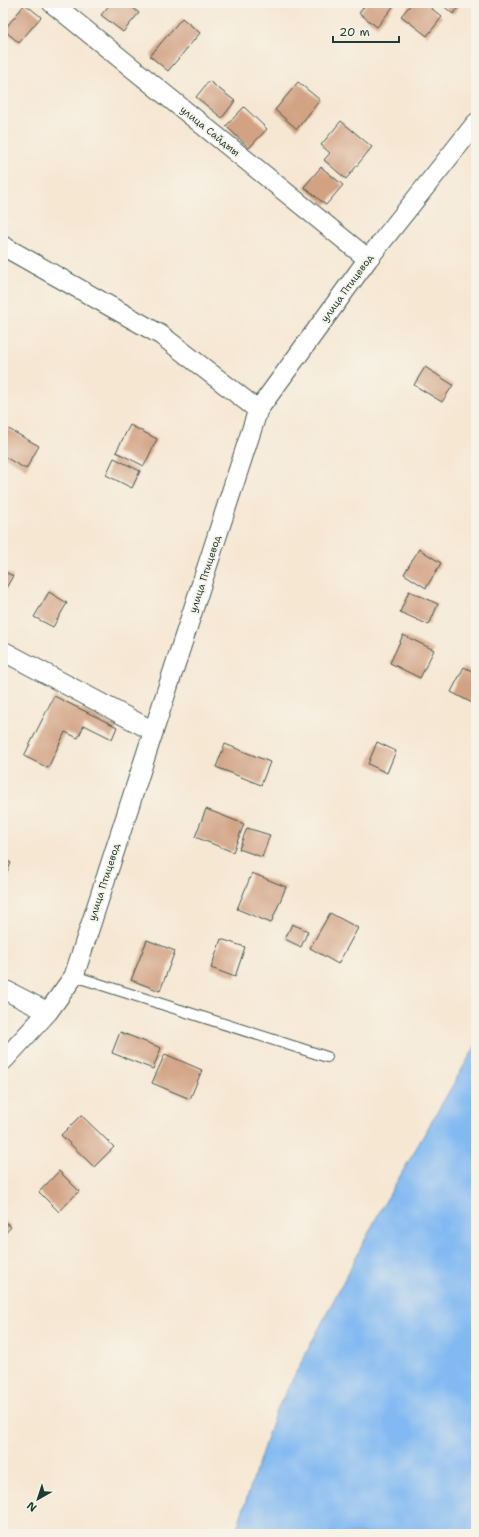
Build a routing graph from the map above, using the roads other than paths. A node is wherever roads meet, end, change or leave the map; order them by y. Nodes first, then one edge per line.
1 (52, 3) edge
2 (476, 123) edge
3 (3, 246) edge
4 (368, 259) junction
5 (258, 410) junction
6 (3, 651) edge
7 (153, 731) junction
8 (74, 976) junction
9 (3, 989) edge
10 (48, 1012) junction
11 (328, 1056) dead end
12 (3, 1061) edge

1 - 4 street, улица Сайдыы
2 - 4 street, улица Птицевод
3 - 5 street
4 - 5 street, улица Птицевод
5 - 7 street, улица Птицевод
6 - 7 street
7 - 8 street, улица Птицевод
8 - 10 street, улица Птицевод
8 - 11 lane
9 - 10 street
10 - 12 street, улица Птицевод

